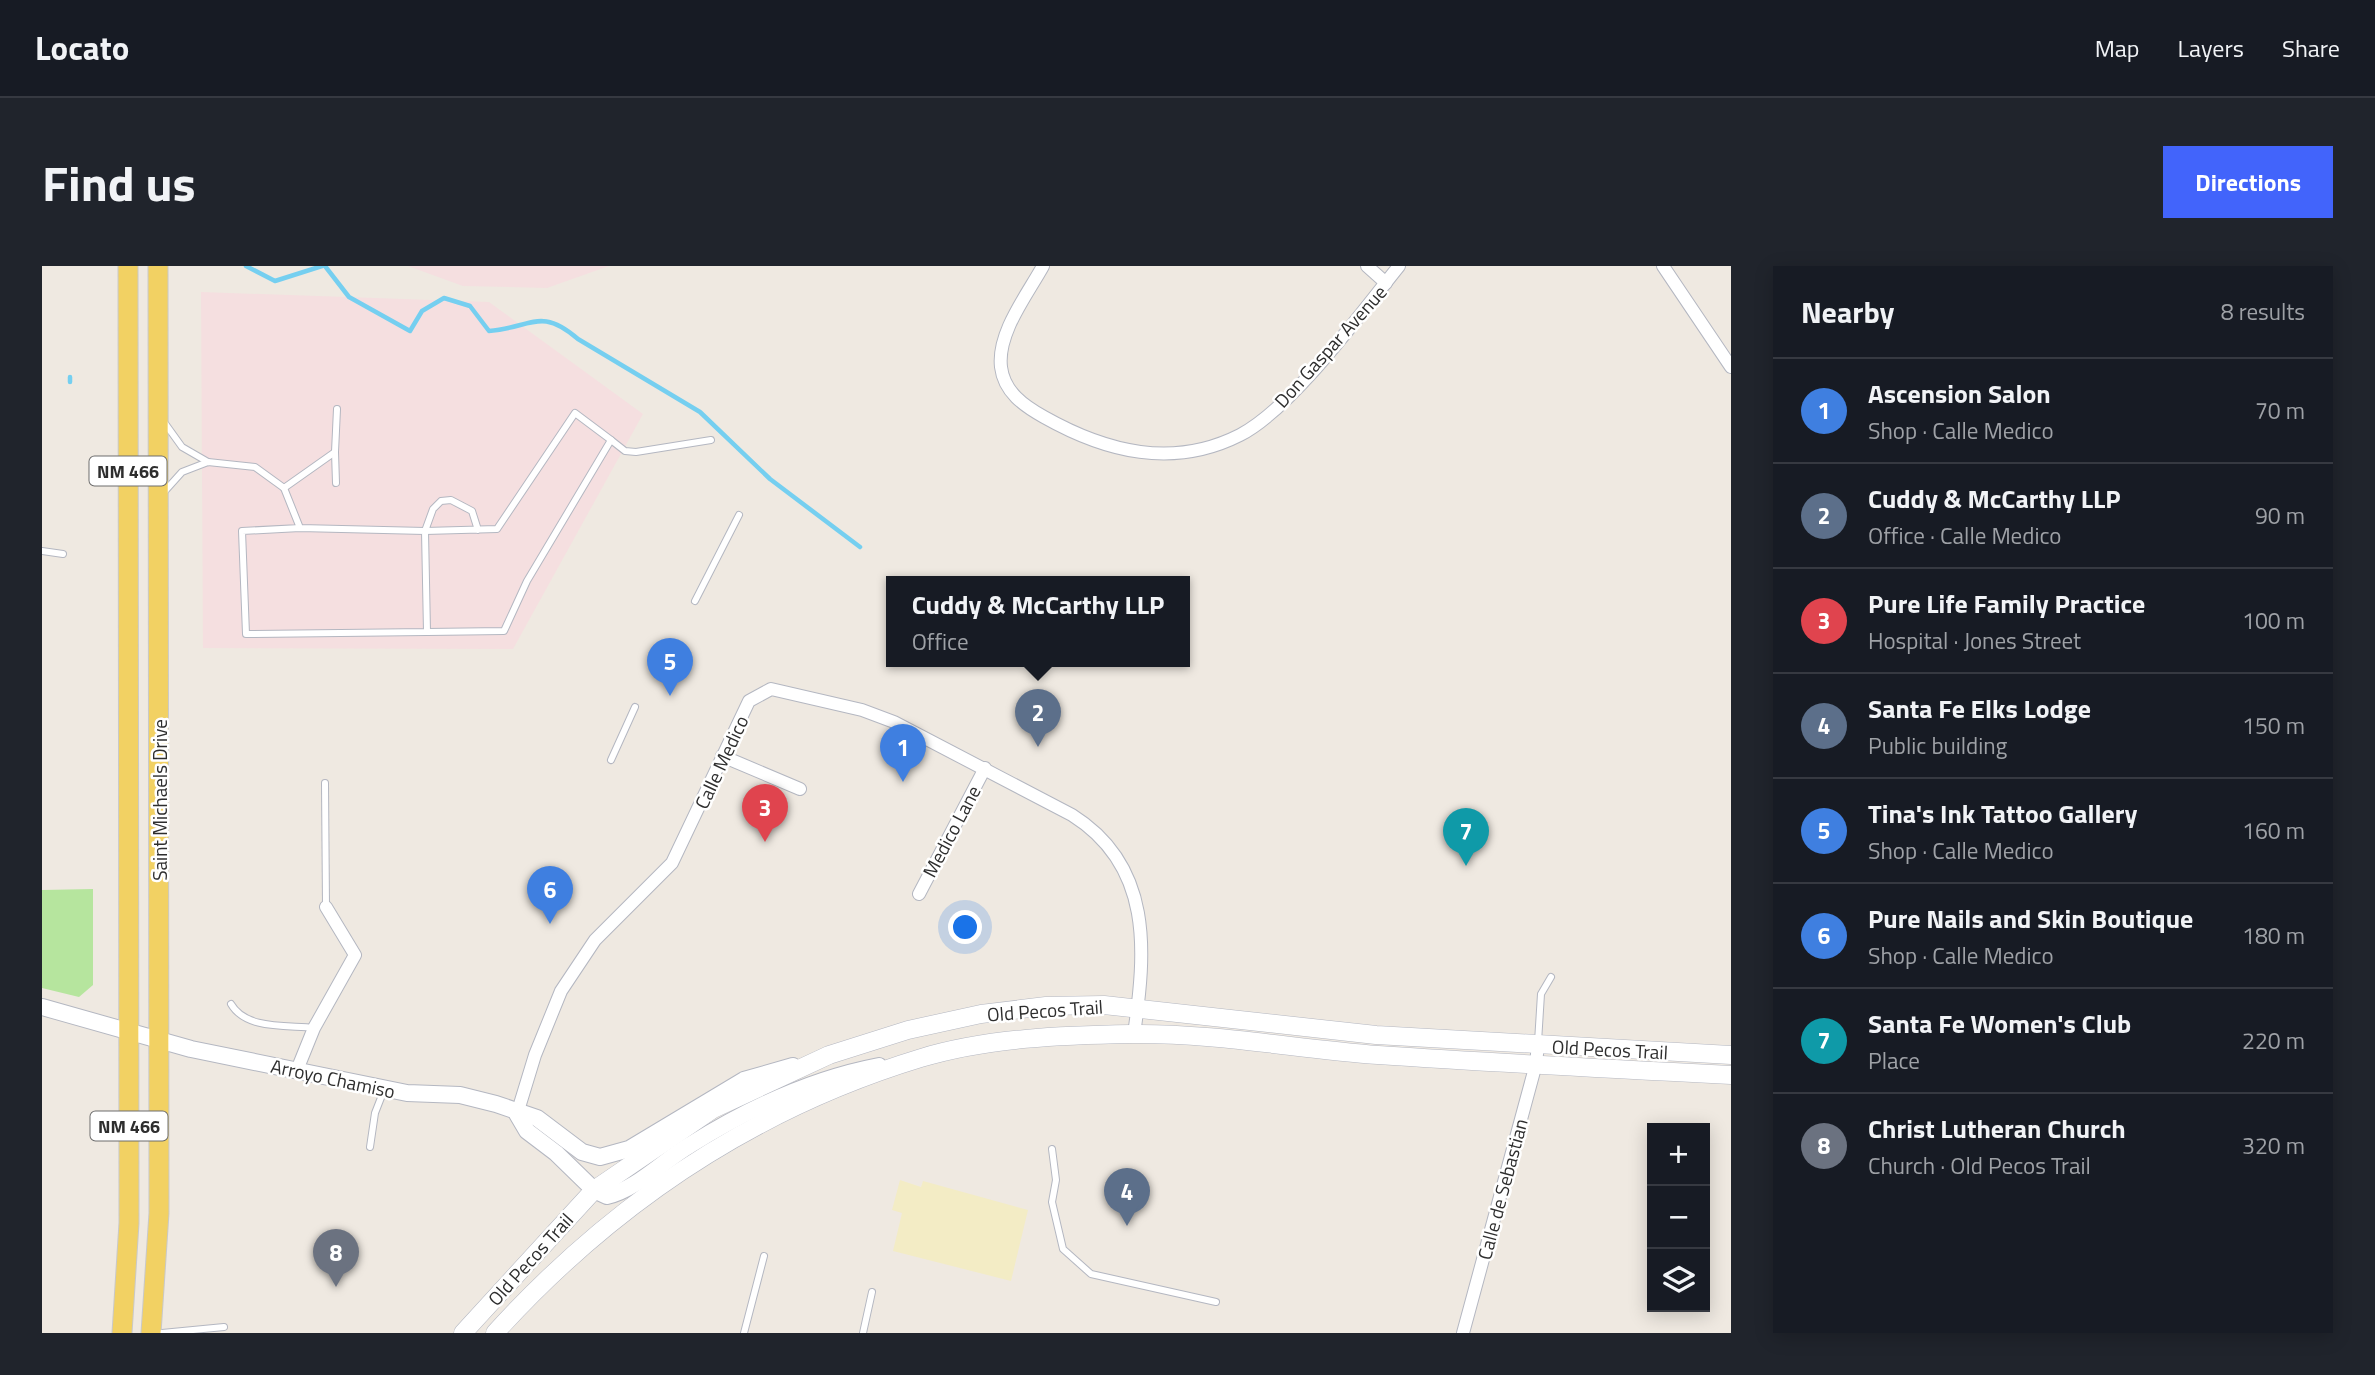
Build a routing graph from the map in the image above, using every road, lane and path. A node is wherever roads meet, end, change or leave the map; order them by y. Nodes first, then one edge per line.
1 (128, 266) edge
2 (151, 266) edge
3 (158, 266) edge
4 (1043, 266) edge
5 (1367, 266) edge
6 (1399, 266) edge
7 (1663, 266) edge
8 (1386, 283) junction
9 (158, 310) junction
10 (128, 340) junction
11 (1731, 367) edge
12 (337, 410) dead end
13 (158, 414) junction
14 (611, 440) junction
15 (711, 440) dead end
16 (335, 452) junction
17 (208, 462) junction
18 (336, 483) dead end
19 (284, 488) junction
20 (158, 499) junction
21 (739, 515) dead end
22 (300, 528) junction
23 (478, 530) junction
24 (425, 531) junction
25 (42, 551) edge
26 (63, 554) dead end
27 (695, 601) dead end
28 (427, 632) junction
29 (635, 707) dead end
30 (722, 756) junction
31 (611, 760) dead end
32 (985, 768) junction
33 (325, 783) dead end
34 (800, 789) dead end
35 (919, 894) dead end
36 (326, 907) joint
37 (1551, 976) dead end
38 (231, 1004) dead end
39 (42, 1007) edge
40 (1138, 1009) junction
41 (314, 1028) junction
42 (129, 1029) junction
43 (1134, 1034) junction
44 (159, 1042) junction
45 (1538, 1044) junction
46 (828, 1055) junction
47 (1731, 1055) edge
48 (923, 1057) junction
49 (1536, 1064) junction
50 (297, 1070) junction
51 (1731, 1075) edge
52 (384, 1088) junction
53 (517, 1114) junction
54 (370, 1147) dead end
55 (1052, 1149) dead end
56 (594, 1190) junction
57 (764, 1256) dead end
58 (872, 1292) dead end
59 (1216, 1302) dead end
60 (182, 1332) edge
61 (125, 1333) edge
62 (151, 1333) edge
63 (162, 1333) edge
64 (216, 1333) edge
65 (463, 1333) edge
66 (495, 1333) edge
67 (744, 1333) edge
68 (863, 1333) edge
69 (1463, 1333) edge

1 - 10 main road, Saint Michaels Drive / NM 466
2 - 9 main road
3 - 9 main road, Saint Michaels Drive / NM 466
4 - 8 street, Don Gaspar Avenue
5 - 8 street
6 - 8 street, Don Gaspar Avenue
7 - 11 street
9 - 13 main road, Saint Michaels Drive / NM 466
10 - 20 main road
10 - 42 main road, Saint Michaels Drive / NM 466
12 - 16 lane
13 - 17 lane
13 - 20 main road, Saint Michaels Drive / NM 466
14 - 15 lane
14 - 23 lane
14 - 28 lane
16 - 18 lane
16 - 19 lane
17 - 19 lane
17 - 20 lane
19 - 22 lane
20 - 44 main road, Saint Michaels Drive / NM 466
21 - 27 lane
22 - 24 lane
22 - 28 lane
23 - 24 lane
23 - 24 lane
24 - 28 lane
25 - 26 lane
29 - 31 lane
30 - 32 street, Calle Medico
30 - 34 street
30 - 53 street, Calle Medico
32 - 35 street, Medico Lane
32 - 40 street, Calle Medico
33 - 36 lane
36 - 41 street
37 - 45 lane
38 - 41 lane
39 - 42 street, Arroyo Chamiso
40 - 43 street, Calle Medico
40 - 45 main road, Old Pecos Trail
40 - 46 main road, Old Pecos Trail
41 - 50 street
42 - 44 street, Arroyo Chamiso
42 - 61 main road, Saint Michaels Drive / NM 466
43 - 48 main road, Old Pecos Trail
43 - 49 main road, Old Pecos Trail
44 - 50 street, Arroyo Chamiso
44 - 62 main road, Saint Michaels Drive / NM 466
45 - 47 main road, Old Pecos Trail
45 - 49 street, Calle de Sebastian
46 - 53 street
46 - 56 main road, Old Pecos Trail
48 - 56 street
48 - 66 main road, Old Pecos Trail
49 - 51 main road, Old Pecos Trail
49 - 69 street, Calle de Sebastian
50 - 52 street, Arroyo Chamiso
52 - 53 street, Arroyo Chamiso
52 - 54 lane
53 - 56 street, Arroyo Chamiso
55 - 59 lane
56 - 65 main road, Old Pecos Trail
57 - 67 lane
58 - 68 lane
60 - 63 lane
60 - 64 lane

